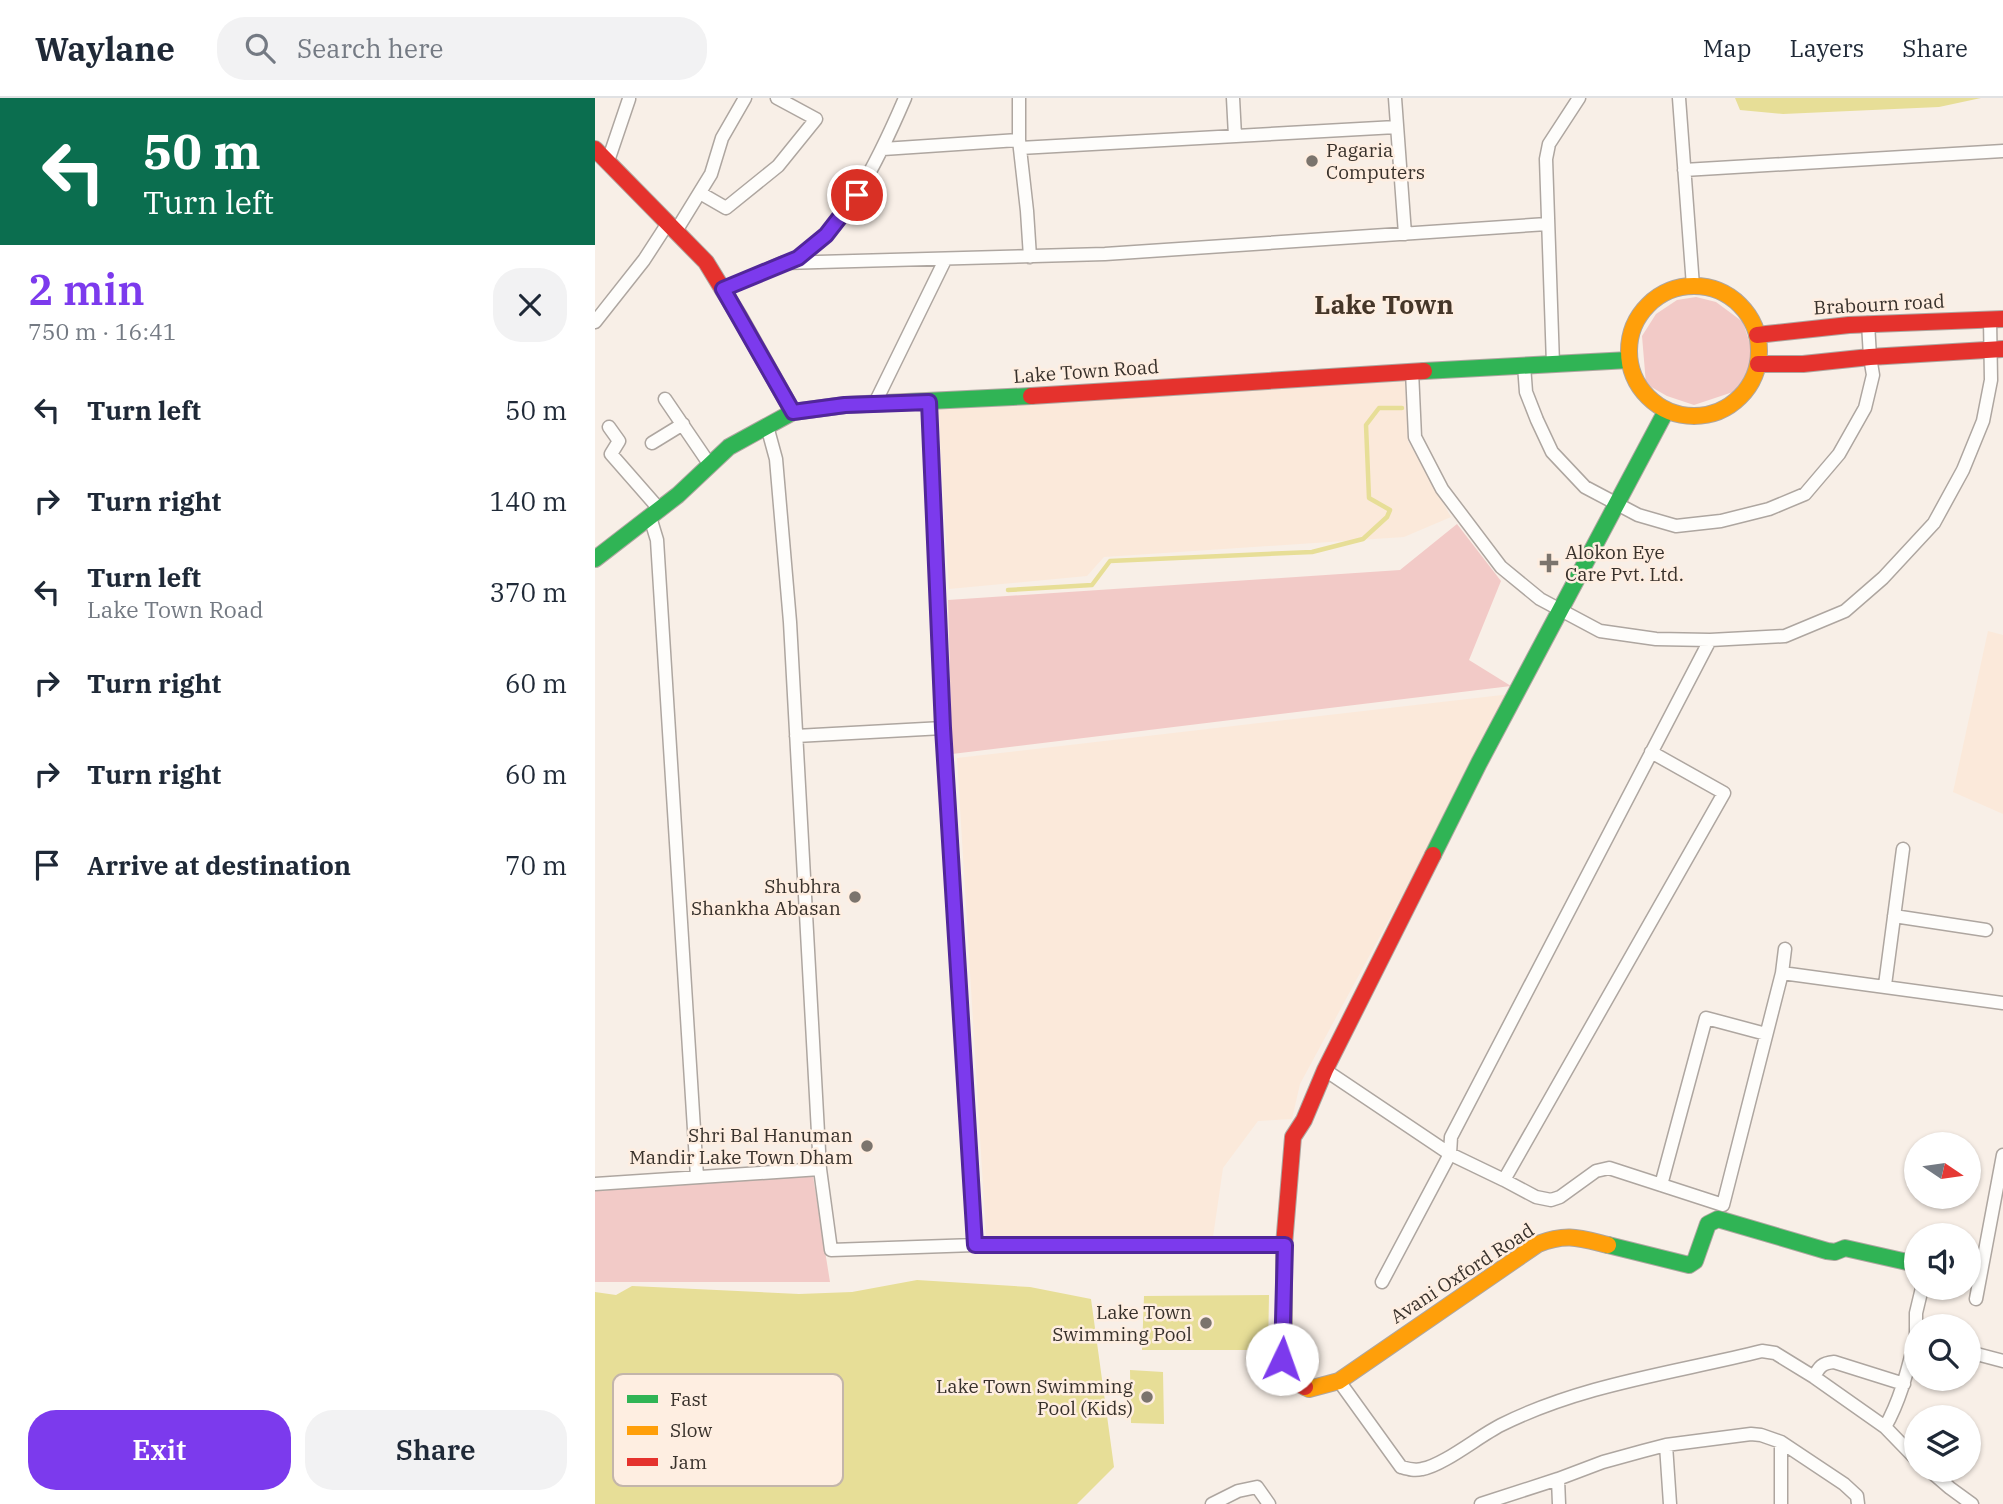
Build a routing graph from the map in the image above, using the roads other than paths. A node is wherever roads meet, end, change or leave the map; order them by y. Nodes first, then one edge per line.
1 (745, 98) edge
2 (777, 98) edge
3 (905, 98) edge
4 (1019, 98) edge
5 (1233, 98) edge
6 (1395, 98) edge
7 (1579, 98) edge
8 (1679, 98) edge
9 (629, 99) edge
10 (1396, 127) junction
11 (1235, 136) junction
12 (1019, 144) junction
13 (595, 149) edge
14 (883, 149) junction
15 (2003, 151) edge
16 (608, 161) junction
17 (1684, 170) junction
18 (700, 192) junction
19 (1547, 224) junction
20 (672, 227) junction
21 (1405, 234) junction
22 (1030, 257) junction
23 (945, 260) junction
24 (782, 264) junction
25 (1693, 286) junction
26 (723, 289) junction
27 (1997, 319) edge
28 (595, 321) edge
29 (1868, 323) junction
30 (1757, 335) junction
31 (1997, 350) edge
32 (1870, 357) junction
33 (1629, 360) junction
34 (1758, 363) junction
35 (1552, 364) junction
36 (1524, 365) junction
37 (1412, 371) junction
38 (666, 399) dead end
39 (929, 402) junction
40 (874, 405) junction
41 (1667, 411) junction
42 (793, 412) junction
43 (683, 424) junction
44 (767, 426) junction
45 (609, 427) dead end
46 (652, 443) dead end
47 (710, 465) junction
48 (1617, 504) junction
49 (655, 513) junction
50 (595, 559) edge
51 (1560, 611) junction
52 (1710, 640) junction
53 (943, 728) junction
54 (796, 736) junction
55 (1651, 752) junction
56 (1903, 849) dead end
57 (1894, 916) junction
58 (1986, 930) dead end
59 (1785, 950) dead end
60 (1782, 973) junction
61 (1885, 985) junction
62 (2003, 1003) edge
63 (1766, 1034) junction
64 (1325, 1070) junction
65 (1450, 1154) junction
66 (2003, 1155) edge
67 (820, 1169) junction
68 (697, 1177) junction
69 (1504, 1180) junction
70 (595, 1184) edge
71 (1661, 1185) junction
72 (975, 1245) junction
73 (1285, 1245) junction
74 (1904, 1261) edge
75 (1981, 1272) edge
76 (1382, 1282) dead end
77 (1981, 1355) edge
78 (2003, 1361) edge
79 (1814, 1377) junction
80 (1339, 1381) junction
81 (1904, 1384) joint
82 (1885, 1427) junction
83 (1781, 1442) junction
84 (1666, 1446) junction
85 (1904, 1447) edge
86 (1558, 1479) junction
87 (1942, 1482) edge
88 (1213, 1504) edge
89 (1269, 1504) edge
90 (1481, 1504) edge
91 (1559, 1504) edge
92 (1670, 1504) edge
93 (1781, 1504) edge
94 (1858, 1504) edge
95 (1972, 1504) edge

1 - 18 street
2 - 18 street
3 - 14 street
4 - 12 street
5 - 11 street
6 - 10 street
7 - 19 street
8 - 17 street
9 - 16 street
10 - 11 street
10 - 21 street
11 - 12 street
12 - 14 street
12 - 22 street
13 - 16 street
14 - 24 street
15 - 17 street
16 - 20 street
17 - 25 street
18 - 20 street
19 - 21 street
19 - 35 street
20 - 26 street
20 - 28 street
21 - 22 street
22 - 23 street
23 - 24 street
23 - 40 street
24 - 26 street
25 - 30 street
25 - 33 street
26 - 42 street
27 - 29 street, Brabourn road
27 - 31 street
29 - 30 street, Brabourn road
29 - 32 street
30 - 34 street
31 - 32 street
31 - 52 street
32 - 34 street
32 - 48 street
33 - 35 street, Lake Town Road
33 - 41 street
34 - 41 street
35 - 36 street, Lake Town Road
36 - 37 street, Lake Town Road
36 - 48 street
37 - 39 street, Lake Town Road
37 - 51 street
38 - 43 street
39 - 40 street, Lake Town Road
39 - 53 street
40 - 42 street, Lake Town Road
41 - 48 street
42 - 44 street, Lake Town Road
43 - 46 street
43 - 47 street
44 - 47 street, Lake Town Road
44 - 54 street
45 - 49 street
47 - 49 street, Lake Town Road
48 - 51 street
49 - 50 street, Lake Town Road
49 - 68 street
51 - 52 street
51 - 64 street
52 - 55 street
53 - 54 street
53 - 72 street
54 - 67 street
55 - 65 street
55 - 69 street
56 - 57 street
57 - 58 street
57 - 61 street
59 - 60 street
60 - 61 street
60 - 63 street
61 - 62 street
63 - 71 street
63 - 71 street
64 - 65 street
64 - 73 street
65 - 69 street
65 - 76 street
66 - 75 street
67 - 68 street
67 - 72 street
68 - 70 street
69 - 71 street
72 - 73 street
73 - 80 street, Avani Oxford Road
74 - 80 street, Avani Oxford Road
77 - 78 street
79 - 80 street
79 - 81 street
79 - 82 street
81 - 82 street
82 - 85 street
83 - 84 street
83 - 93 street
83 - 94 street
84 - 86 street
84 - 92 street
86 - 90 street
86 - 91 street
87 - 95 street
88 - 89 street

